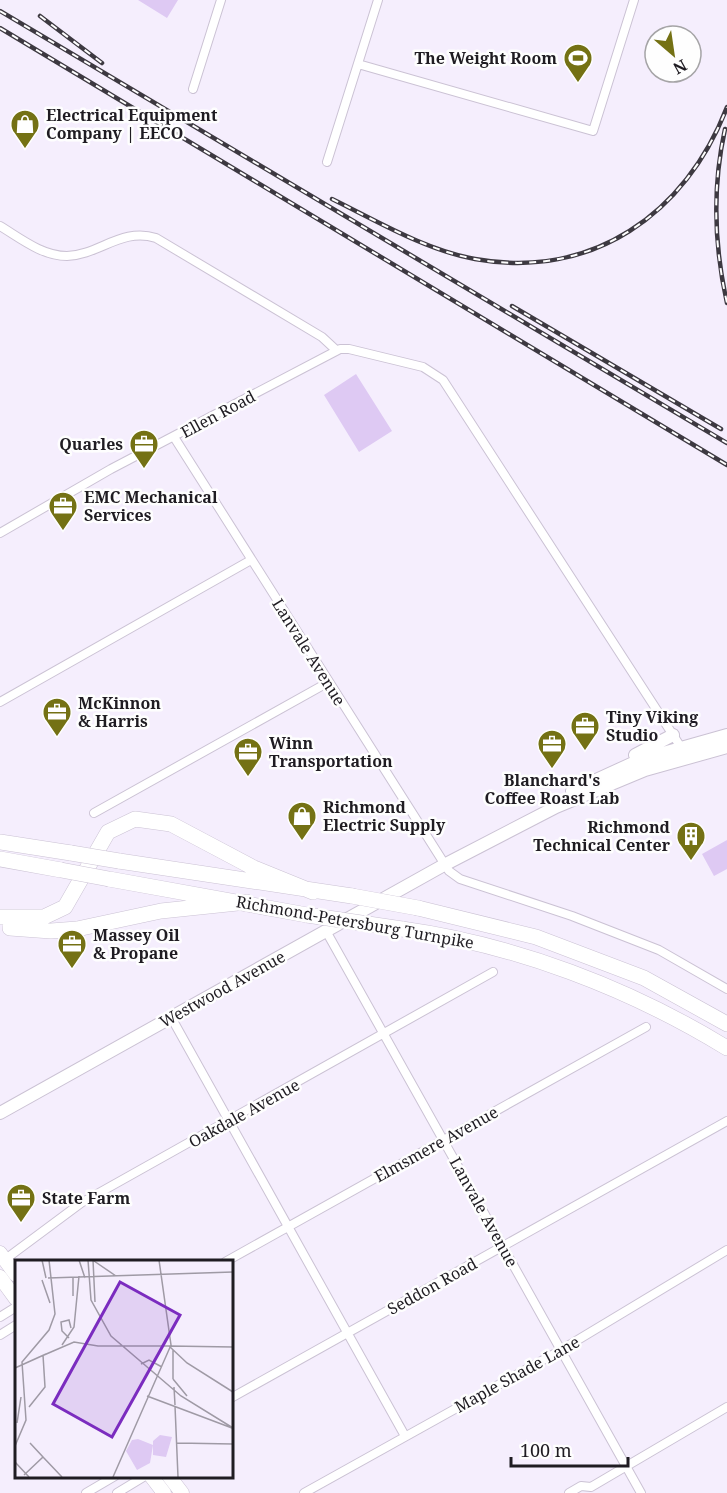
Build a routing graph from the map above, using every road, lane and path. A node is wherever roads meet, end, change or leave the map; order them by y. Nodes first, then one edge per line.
1 (221, 0) edge
2 (378, 0) edge
3 (634, 0) edge
4 (358, 64) junction
5 (193, 89) dead end
6 (327, 162) dead end
7 (0, 226) edge
8 (336, 350) junction
9 (174, 438) junction
10 (0, 532) edge
11 (251, 560) junction
12 (327, 683) junction
13 (0, 702) edge
14 (674, 735) junction
15 (727, 735) edge
16 (727, 747) edge
17 (684, 752) junction
18 (599, 777) junction
19 (94, 813) dead end
20 (0, 842) edge
21 (0, 859) edge
22 (444, 865) junction
23 (313, 892) junction
24 (247, 902) junction
25 (0, 917) edge
26 (0, 927) edge
27 (326, 931) junction
28 (493, 972) dead end
29 (727, 989) edge
30 (171, 1017) junction
31 (727, 1024) edge
32 (646, 1027) dead end
33 (385, 1034) junction
34 (727, 1048) edge
35 (0, 1113) edge
36 (230, 1121) junction
37 (727, 1121) edge
38 (444, 1140) junction
39 (289, 1227) junction
40 (503, 1246) junction
41 (727, 1250) edge
42 (2, 1258) edge
43 (229, 1260) edge
44 (15, 1274) edge
45 (0, 1277) edge
46 (15, 1298) edge
47 (15, 1308) edge
48 (0, 1317) edge
49 (15, 1326) edge
50 (347, 1332) junction
51 (0, 1335) edge
52 (561, 1350) junction
53 (232, 1397) edge
54 (727, 1407) edge
55 (405, 1436) junction
56 (626, 1466) junction
57 (112, 1478) edge
58 (142, 1478) edge
59 (153, 1478) edge
60 (171, 1478) edge
61 (590, 1490) edge
62 (87, 1493) edge
63 (117, 1493) edge
64 (164, 1493) edge
65 (182, 1493) edge
66 (304, 1493) edge
67 (569, 1493) edge
68 (641, 1493) edge

1 - 5 street
2 - 4 street
3 - 4 street
4 - 6 street
7 - 8 street
8 - 9 street, Ellen Road
8 - 14 street
9 - 10 street, Ellen Road
9 - 11 street, Lanvale Avenue
11 - 12 street, Lanvale Avenue
11 - 13 street
12 - 19 street
12 - 22 street, Lanvale Avenue
14 - 17 street
14 - 18 main road
15 - 17 main road, Westwood Avenue
16 - 17 main road, Westwood Avenue
17 - 18 main road, Westwood Avenue
17 - 22 main road, Westwood Avenue
18 - 22 main road, Westwood Avenue
20 - 23 highway, Richmond-Petersburg Turnpike, bridge
21 - 24 highway, Richmond-Petersburg Turnpike, bridge
22 - 27 main road, Westwood Avenue
22 - 29 street
23 - 25 highway
23 - 31 highway, Richmond-Petersburg Turnpike, bridge
24 - 26 highway
24 - 34 highway, Richmond-Petersburg Turnpike, bridge
27 - 30 main road, Westwood Avenue
27 - 33 street, Lanvale Avenue
28 - 33 street, Oakdale Avenue
30 - 35 main road, Westwood Avenue
30 - 36 street
32 - 38 street, Elmsmere Avenue
33 - 36 street, Oakdale Avenue
33 - 38 street, Lanvale Avenue
36 - 39 street
36 - 42 street, Oakdale Avenue
37 - 40 street, Seddon Road
38 - 39 street, Elmsmere Avenue
38 - 40 street, Lanvale Avenue
39 - 43 street, Elmsmere Avenue
39 - 50 street
40 - 50 street, Seddon Road
40 - 52 street, Lanvale Avenue
41 - 52 street, Maple Shade Lane
42 - 44 main road
45 - 46 main road
47 - 48 street
49 - 51 street
50 - 53 street, Seddon Road
50 - 55 street
52 - 55 street, Maple Shade Lane
52 - 56 street, Lanvale Avenue
54 - 56 street
55 - 66 street, Maple Shade Lane
56 - 61 street
56 - 68 street, Lanvale Avenue
57 - 62 street
58 - 63 street
59 - 64 main road
60 - 65 main road
61 - 67 street

